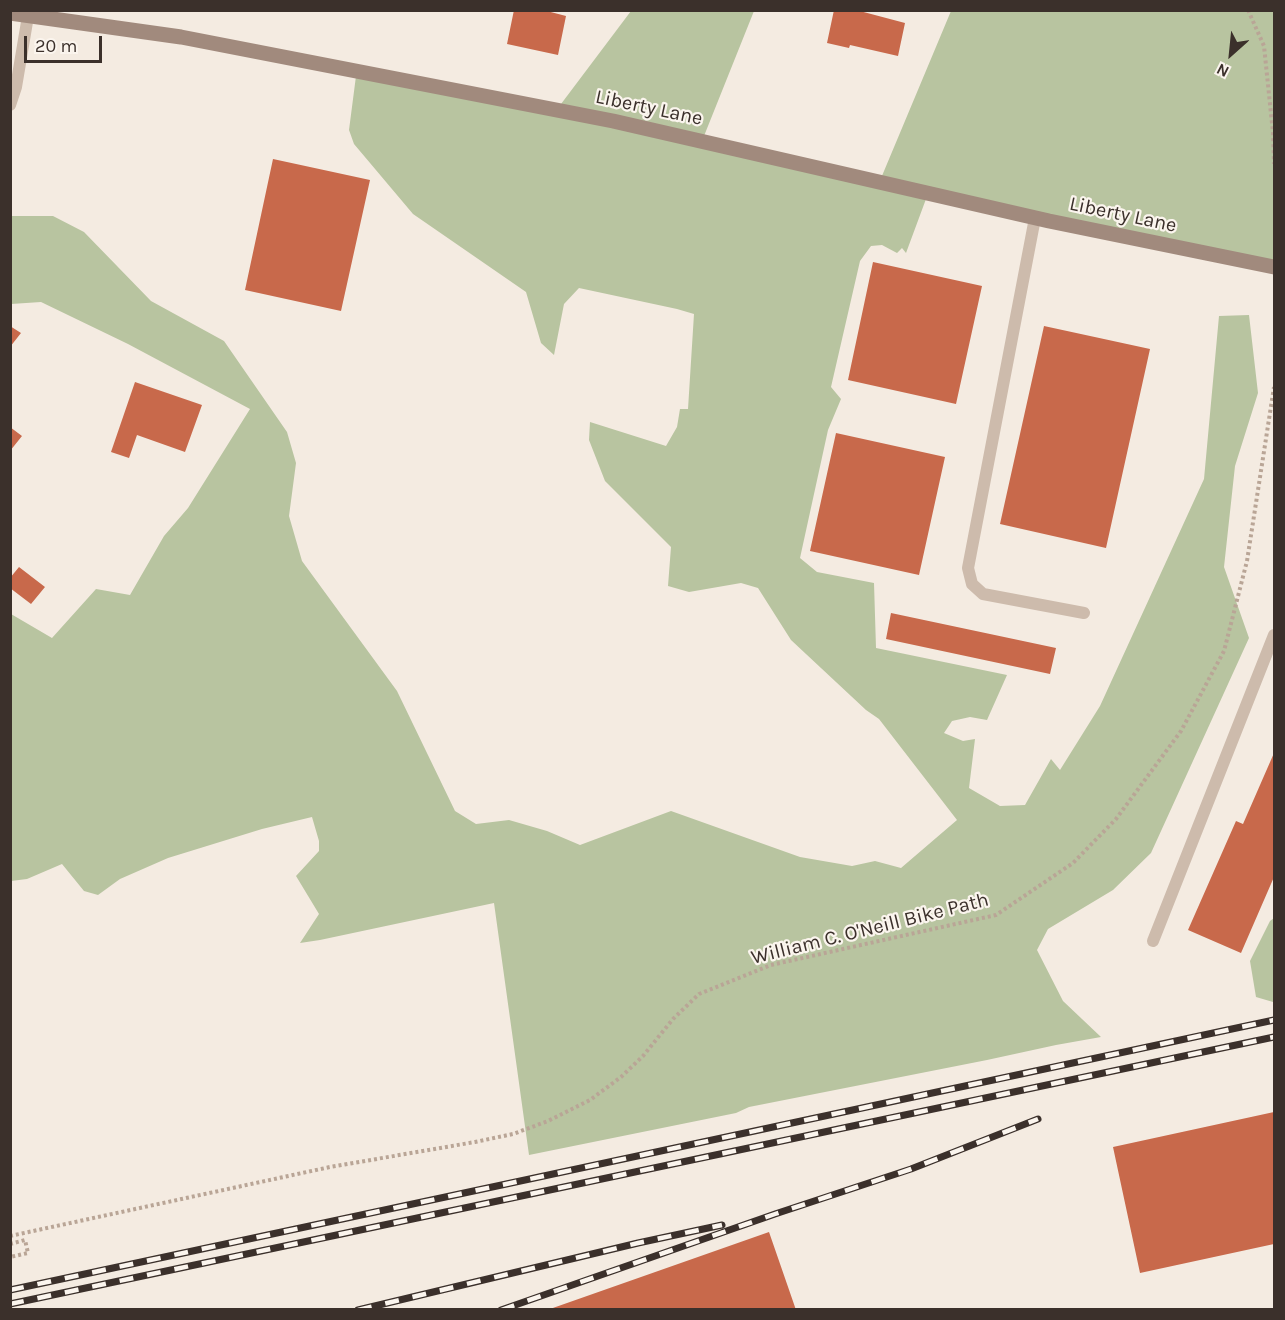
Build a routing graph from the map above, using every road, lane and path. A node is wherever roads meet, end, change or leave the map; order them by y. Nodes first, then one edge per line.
1 (1248, 10) edge
2 (10, 14) edge
3 (28, 16) junction
4 (10, 105) edge
5 (1275, 164) edge
6 (1035, 218) junction
7 (1275, 267) edge
8 (1275, 387) edge
9 (1084, 613) dead end
10 (1275, 635) edge
11 (1153, 941) dead end
12 (10, 1236) edge
13 (10, 1244) edge
14 (10, 1257) edge

1 - 5 path
2 - 3 street, Liberty Lane
3 - 4 lane
3 - 6 street, Liberty Lane
6 - 7 street, Liberty Lane
6 - 9 lane
8 - 12 path, William C. O'Neill Bike Path
10 - 11 lane
13 - 14 path

